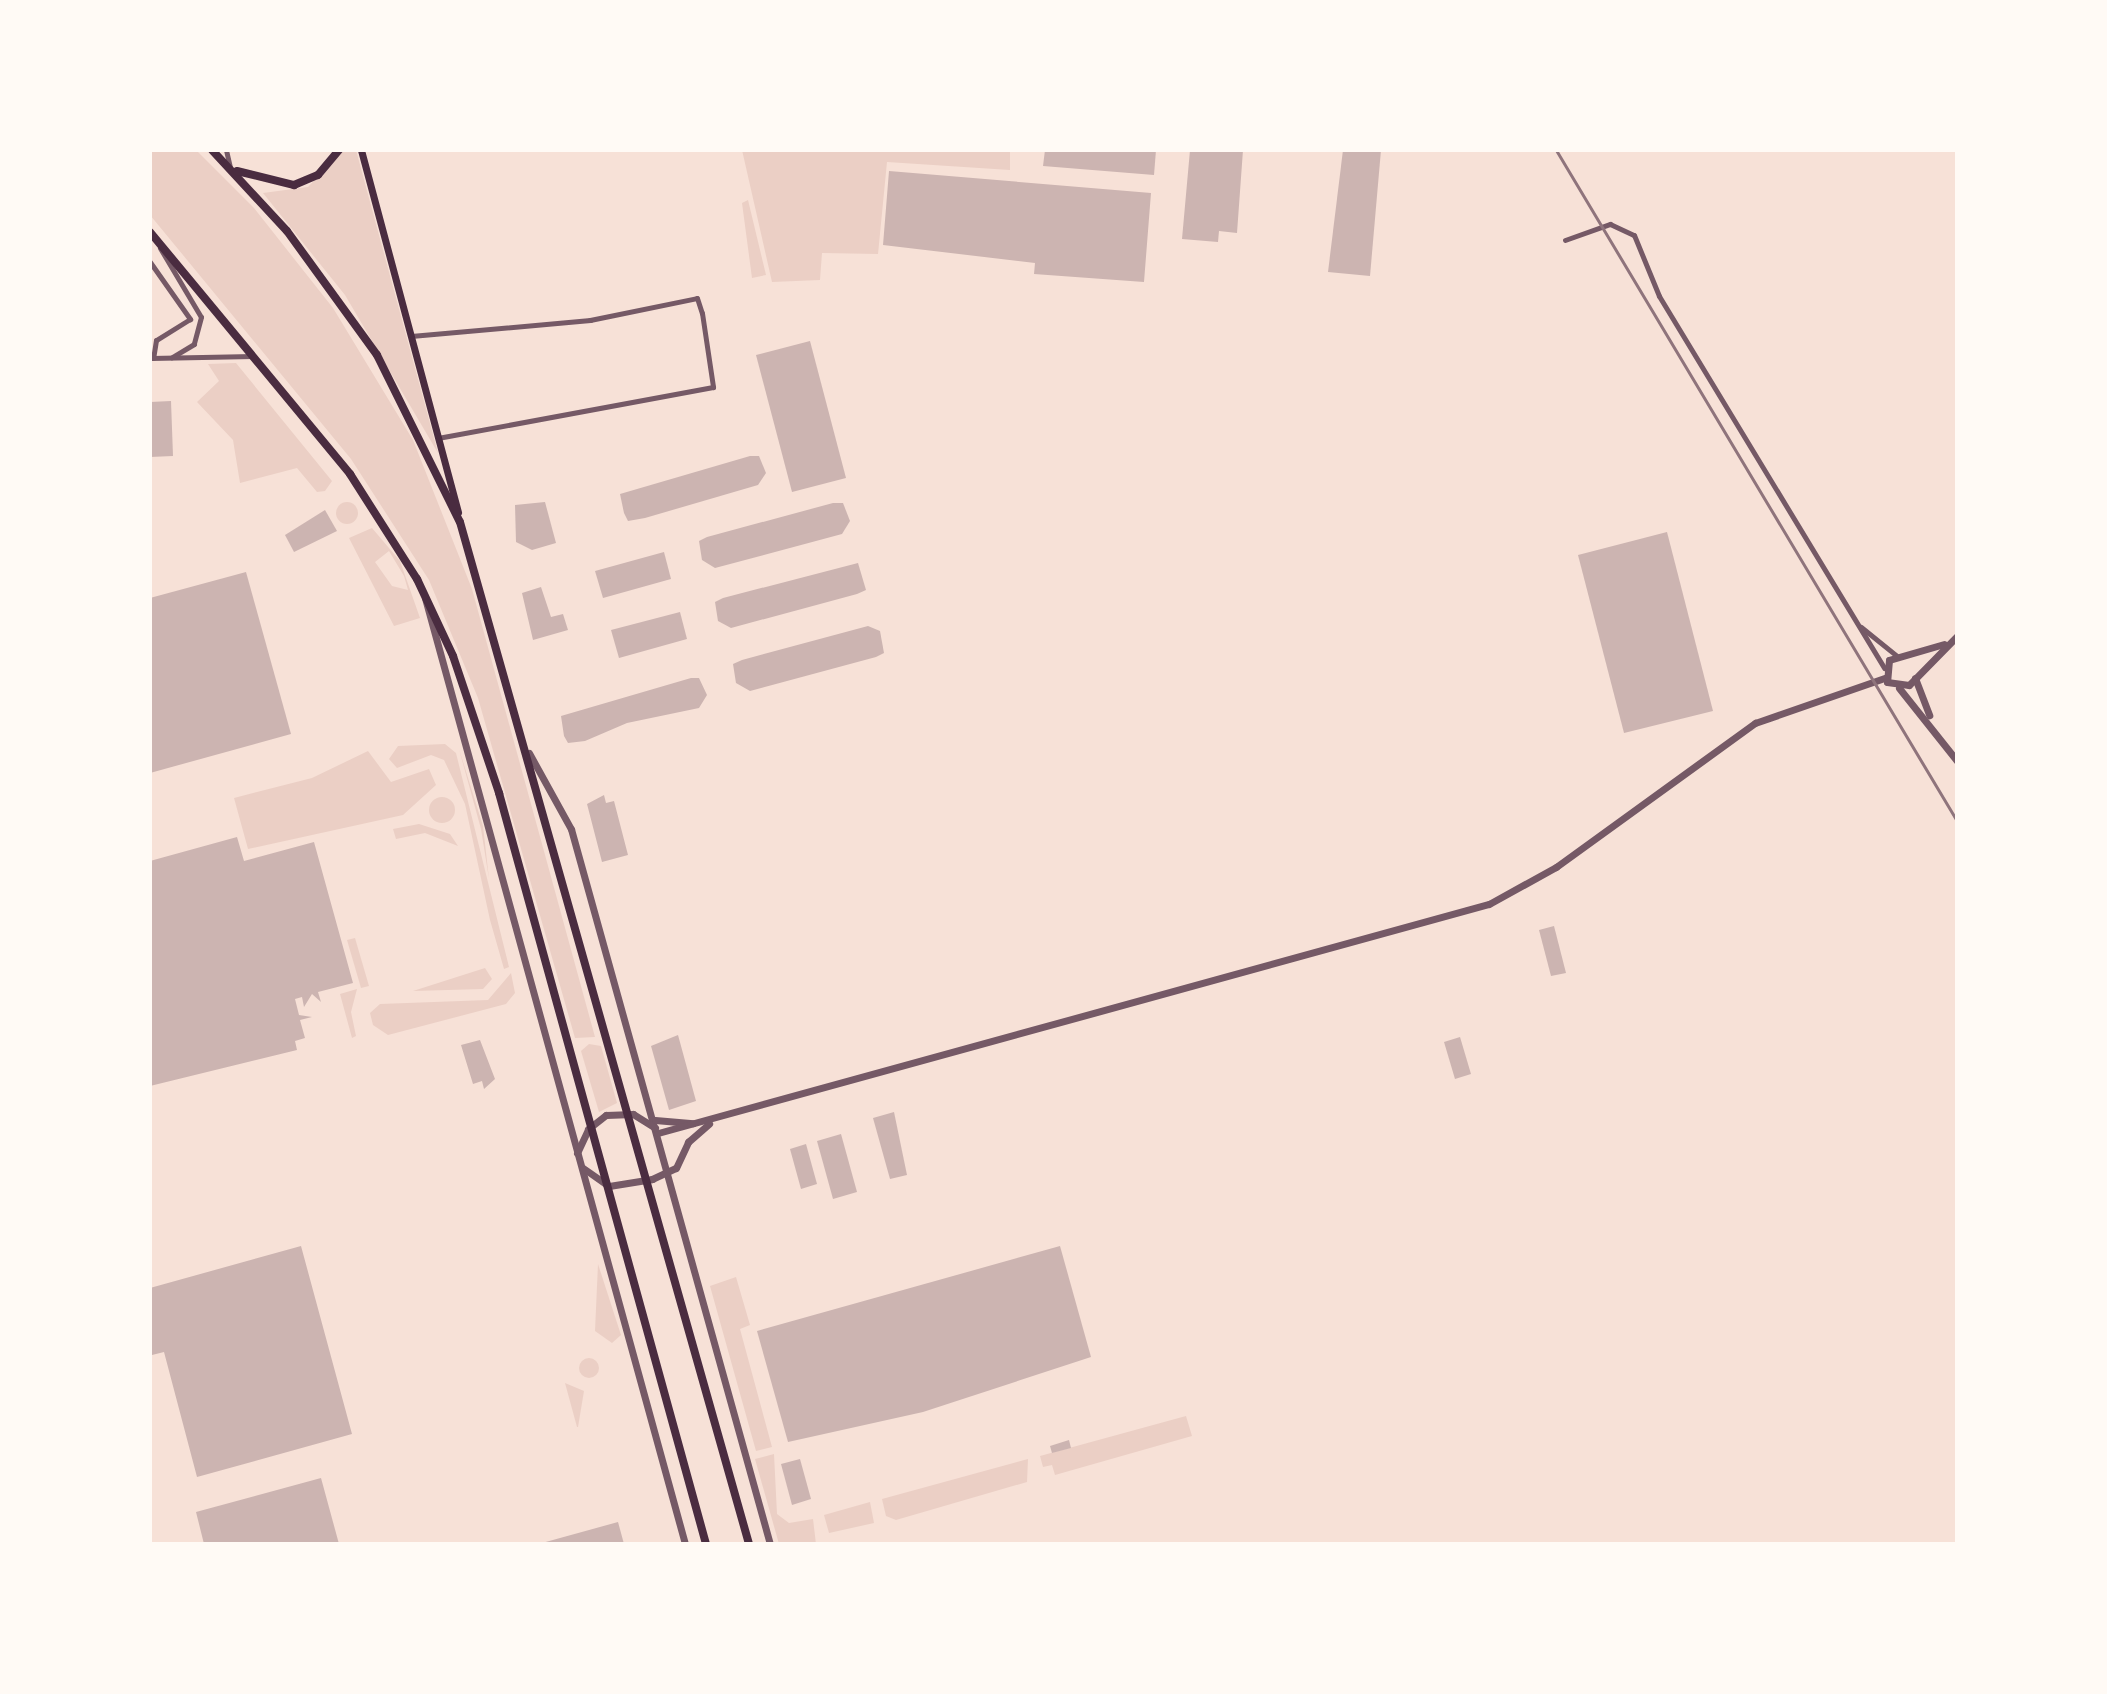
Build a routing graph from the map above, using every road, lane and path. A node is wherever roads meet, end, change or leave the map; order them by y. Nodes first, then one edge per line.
1 (212, 150) edge
2 (226, 150) edge
3 (339, 150) edge
4 (361, 150) edge
5 (230, 168) junction
6 (150, 232) edge
7 (157, 240) junction
8 (1565, 240) dead end
9 (150, 262) edge
10 (411, 336) junction
11 (255, 356) junction
12 (172, 357) junction
13 (151, 358) edge
14 (438, 438) junction
15 (460, 522) junction
16 (425, 595) junction
17 (1857, 624) junction
18 (1957, 636) edge
19 (1944, 644) junction
20 (1897, 656) junction
21 (1907, 657) junction
22 (1884, 668) junction
23 (1915, 675) junction
24 (1884, 678) junction
25 (1899, 688) junction
26 (1931, 721) junction
27 (529, 753) junction
28 (1957, 761) edge
29 (654, 1120) junction
30 (717, 1120) junction
31 (707, 1122) junction
32 (658, 1133) junction
33 (577, 1153) junction
34 (579, 1163) junction
35 (670, 1173) junction
36 (685, 1544) edge
37 (706, 1544) edge
38 (749, 1544) edge
39 (770, 1544) edge

1 - 5 main road
2 - 5 street
3 - 5 main road
4 - 10 main road
5 - 15 main road
6 - 7 main road
7 - 11 main road
7 - 12 street
8 - 17 street
9 - 13 street
10 - 14 main road
10 - 14 street
11 - 12 street
11 - 16 main road
12 - 13 street
14 - 15 main road
15 - 27 main road
16 - 33 street
16 - 37 main road
17 - 20 street
17 - 22 street
18 - 19 street
19 - 21 street
19 - 23 street
20 - 21 street
20 - 22 street
21 - 23 street
22 - 24 street
23 - 25 street
23 - 26 street
24 - 25 street
24 - 30 street
25 - 26 street
26 - 28 street
27 - 29 street
27 - 38 main road
29 - 31 street
29 - 32 street
30 - 31 street
30 - 35 street
31 - 32 street
32 - 33 street
32 - 35 street
33 - 34 street
34 - 35 street
34 - 36 street
35 - 39 street

